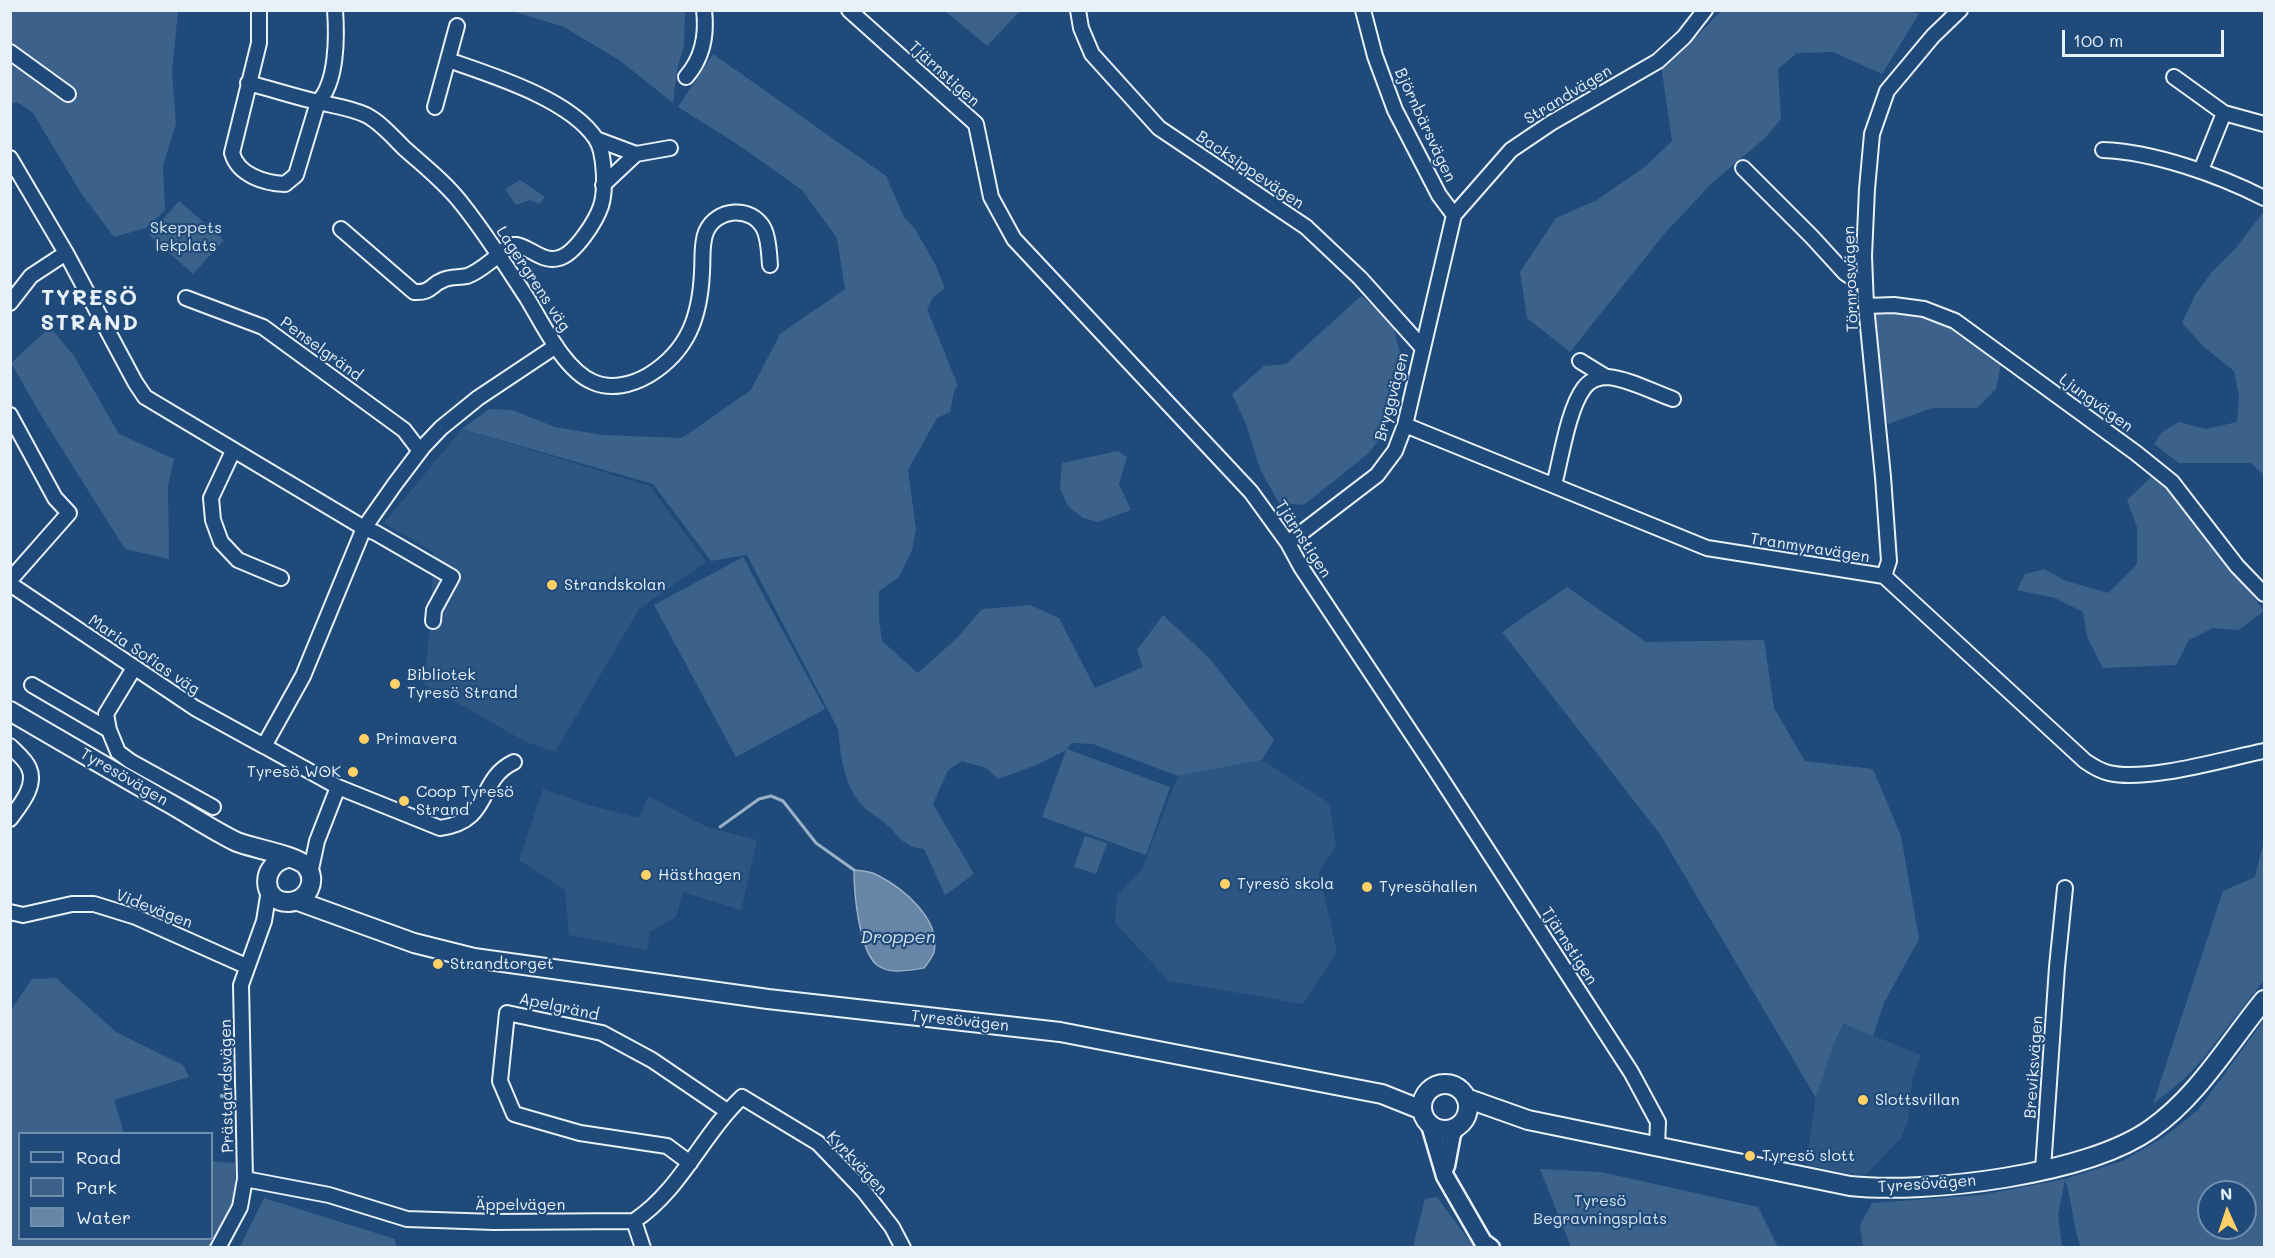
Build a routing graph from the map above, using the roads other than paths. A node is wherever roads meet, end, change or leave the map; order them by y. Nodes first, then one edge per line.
1 (259, 10) edge
2 (335, 10) edge
3 (705, 10) edge
4 (849, 10) edge
5 (1078, 10) edge
6 (1363, 10) edge
7 (1705, 10) edge
8 (1960, 10) edge
9 (457, 26) dead end
10 (10, 52) edge
11 (448, 60) junction
12 (686, 77) dead end
13 (2174, 77) dead end
14 (249, 83) junction
15 (68, 94) dead end
16 (318, 102) junction
17 (435, 108) dead end
18 (2224, 113) junction
19 (2265, 124) edge
20 (596, 139) junction
21 (670, 148) dead end
22 (2103, 150) dead end
23 (636, 154) junction
24 (10, 158) edge
25 (1743, 168) dead end
26 (2201, 170) junction
27 (603, 185) junction
28 (2265, 198) edge
29 (1454, 215) junction
30 (340, 229) dead end
31 (66, 253) junction
32 (499, 255) junction
33 (770, 265) dead end
34 (1865, 281) junction
35 (12, 298) edge
36 (186, 298) dead end
37 (1866, 306) junction
38 (556, 346) junction
39 (1422, 347) junction
40 (1580, 361) dead end
41 (1606, 377) junction
42 (1673, 399) dead end
43 (10, 415) edge
44 (1405, 425) junction
45 (233, 451) junction
46 (420, 451) junction
47 (1554, 485) junction
48 (364, 528) junction
49 (1288, 543) junction
50 (1884, 576) junction
51 (281, 578) dead end
52 (10, 582) edge
53 (2265, 594) edge
54 (433, 621) dead end
55 (134, 668) junction
56 (32, 685) dead end
57 (10, 711) edge
58 (109, 730) junction
59 (10, 746) edge
60 (264, 746) junction
61 (2265, 751) edge
62 (514, 762) dead end
63 (338, 787) junction
64 (213, 807) dead end
65 (10, 819) edge
66 (317, 841) junction
67 (237, 842) junction
68 (291, 858) junction
69 (311, 877) junction
70 (268, 882) junction
71 (2065, 888) dead end
72 (291, 901) junction
73 (10, 912) edge
74 (264, 921) junction
75 (246, 966) junction
76 (535, 968) junction
77 (2265, 1000) edge
78 (1427, 1092) junction
79 (1382, 1094) junction
80 (1466, 1098) junction
81 (727, 1111) junction
82 (1426, 1117) junction
83 (1528, 1120) junction
84 (1460, 1123) junction
85 (1657, 1147) junction
86 (690, 1163) junction
87 (2043, 1169) junction
88 (1445, 1176) junction
89 (245, 1179) junction
90 (634, 1221) junction
91 (218, 1248) edge
92 (643, 1248) edge
93 (903, 1248) edge
94 (1491, 1248) edge

1 - 14 street
2 - 16 street
3 - 12 street
4 - 49 street, Tjärnstigen
5 - 39 street, Backsippevägen
6 - 29 street, Björnbärsvägen
7 - 29 street, Strandvägen
8 - 34 street, Törnrosvägen
9 - 11 street
10 - 15 street
11 - 17 street
11 - 20 street
13 - 18 street
14 - 16 street
14 - 16 street
16 - 32 street, Lagergrens väg
18 - 19 street
18 - 26 street
20 - 23 street
20 - 27 street
21 - 23 street
22 - 26 street
23 - 27 street
24 - 31 street
25 - 34 street
26 - 28 street
27 - 32 street
29 - 39 street, Bryggvägen
30 - 32 street
31 - 35 street
31 - 45 street
32 - 38 street, Lagergrens väg
33 - 38 street
34 - 37 street, Törnrosvägen
36 - 46 street, Penselgränd
37 - 50 street, Törnrosvägen
37 - 53 street, Ljungvägen
38 - 46 street, Lagergrens väg
39 - 44 street, Bryggvägen
40 - 41 street
41 - 42 street
41 - 47 street
43 - 52 street
44 - 47 street, Tranmyravägen
44 - 49 street, Bryggvägen
45 - 48 street
45 - 51 street
46 - 48 street, Lagergrens väg
47 - 50 street, Tranmyravägen
48 - 54 street
48 - 60 street, Lagergrens väg
49 - 85 street, Tjärnstigen
50 - 61 street, Tranmyravägen
52 - 55 street, Maria Sofias väg
55 - 58 street
55 - 60 street, Maria Sofias väg
56 - 58 street
57 - 67 main road, Tyresövägen
58 - 64 street
59 - 65 street
60 - 63 street
62 - 63 street
63 - 66 street
66 - 68 street
66 - 69 street
67 - 68 main road, Tyresövägen
67 - 70 main road, Tyresövägen
68 - 69 main road, Tyresövägen
68 - 70 main road
69 - 72 main road
69 - 76 main road, Tyresövägen
70 - 72 main road, Tyresövägen
70 - 74 street, Prästgårdsvägen
71 - 87 street, Breviksvägen
72 - 74 street, Prästgårdsvägen
72 - 76 main road, Tyresövägen
73 - 75 street, Videvägen
74 - 75 street, Prästgårdsvägen
75 - 89 street, Prästgårdsvägen
76 - 79 main road, Tyresövägen
77 - 87 main road, Tyresövägen
78 - 79 main road, Tyresövägen
78 - 80 main road, Tyresövägen
78 - 82 main road
79 - 82 main road, Tyresövägen
80 - 83 main road, Tyresövägen
80 - 84 main road
81 - 86 street
81 - 86 street, Apelgränd
81 - 93 street, Kyrkvägen
82 - 84 main road, Tyresövägen
82 - 88 street
83 - 84 main road, Tyresövägen
83 - 85 main road, Tyresövägen
84 - 88 street
85 - 87 main road, Tyresövägen
86 - 90 street
88 - 94 street
89 - 90 street, Äppelvägen
89 - 91 street, Prästgårdsvägen
90 - 92 street

